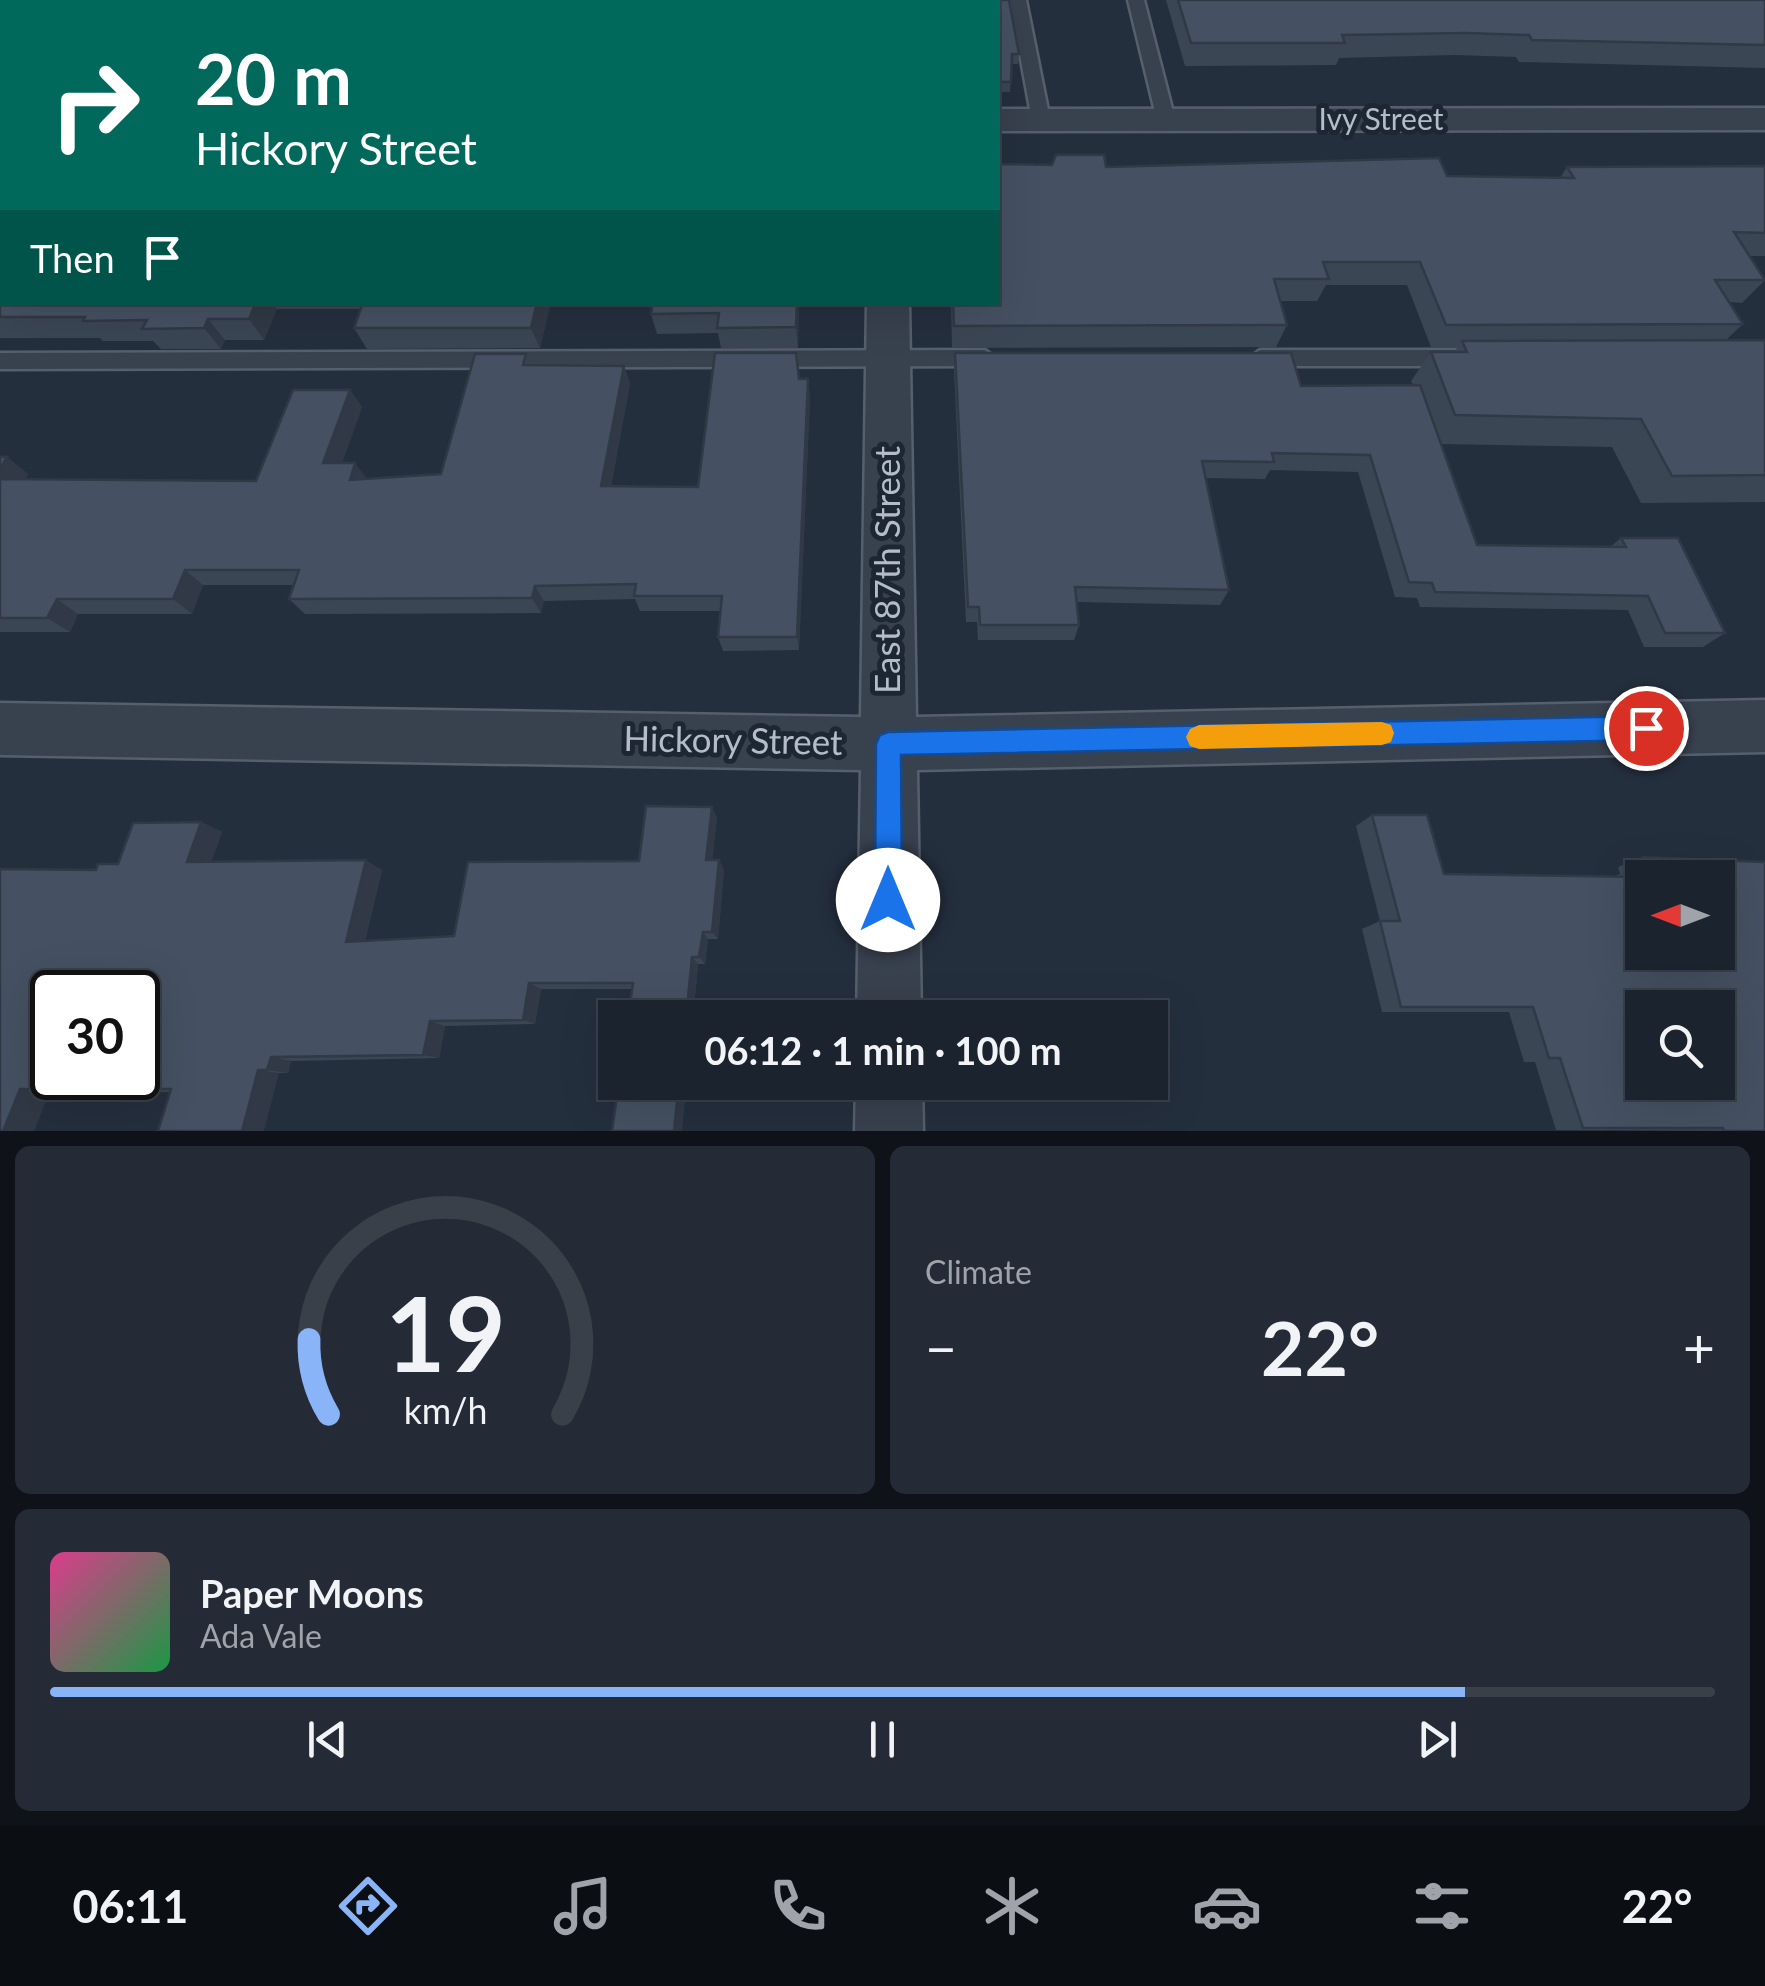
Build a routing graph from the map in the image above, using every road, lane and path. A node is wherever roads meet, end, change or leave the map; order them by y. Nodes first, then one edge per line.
1 (1018, 0) edge
2 (1136, 0) edge
3 (1765, 119) edge
4 (1000, 120) edge
5 (1041, 120) junction
6 (1166, 120) junction
7 (888, 305) edge
8 (888, 358) junction
9 (1008, 358) edge
10 (1227, 358) edge
11 (1486, 358) edge
12 (0, 361) edge
13 (1765, 726) edge
14 (0, 730) edge
15 (888, 744) junction
16 (889, 1000) edge
17 (889, 1100) edge
18 (889, 1131) edge

1 - 5 lane
2 - 6 lane
3 - 6 street, Ivy Street
4 - 5 street, Ivy Street
5 - 6 street, Ivy Street
7 - 8 street, East 87th Street
8 - 9 lane
8 - 12 lane
8 - 15 street, East 87th Street
10 - 11 lane
13 - 15 street, Hickory Street
14 - 15 street, Hickory Street
15 - 16 street, East 87th Street
17 - 18 street

